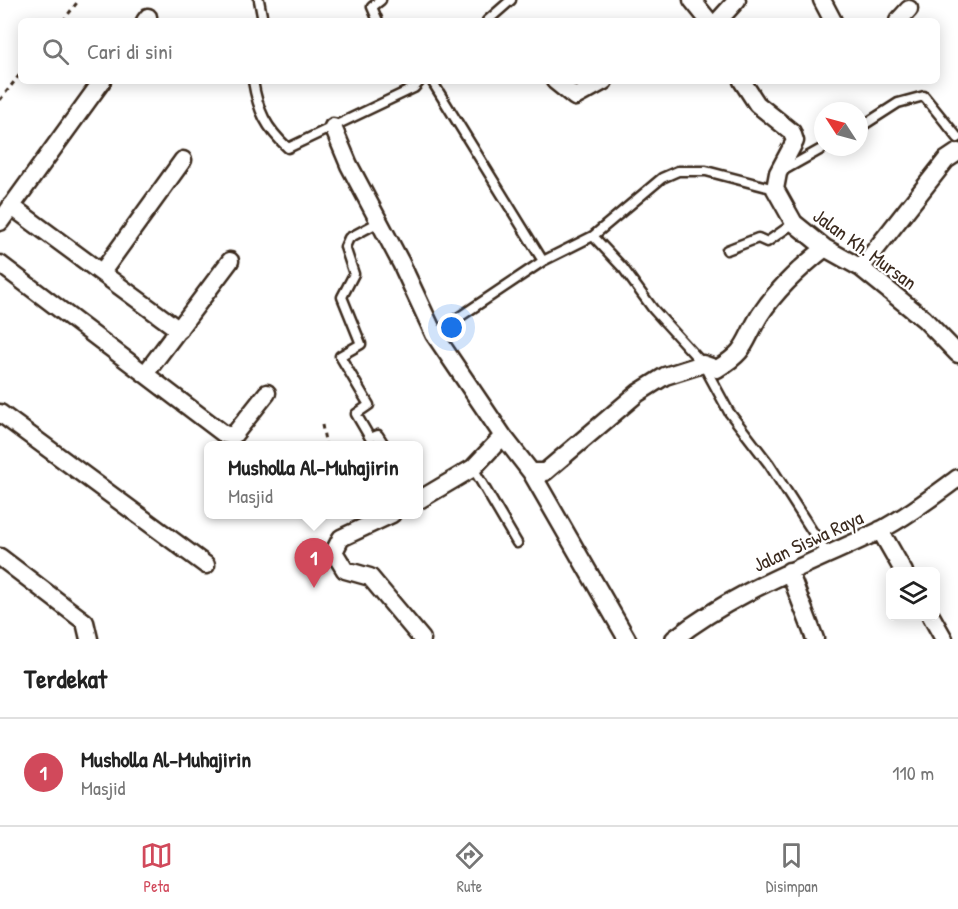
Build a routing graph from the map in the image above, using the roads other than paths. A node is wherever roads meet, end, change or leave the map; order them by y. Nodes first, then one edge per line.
1 (259, 0) edge
2 (381, 0) edge
3 (511, 0) edge
4 (692, 0) edge
5 (738, 0) edge
6 (822, 0) edge
7 (262, 18) edge
8 (377, 18) edge
9 (490, 18) edge
10 (707, 18) edge
11 (721, 18) edge
12 (831, 18) edge
13 (100, 84) edge
14 (253, 84) edge
15 (417, 84) edge
16 (434, 84) edge
17 (559, 84) edge
18 (599, 84) edge
19 (744, 84) edge
20 (868, 122) edge
21 (333, 127) junction
22 (958, 138) edge
23 (958, 152) edge
24 (814, 155) edge
25 (183, 160) dead end
26 (777, 181) junction
27 (11, 206) junction
28 (0, 222) edge
29 (379, 222) junction
30 (794, 223) junction
31 (593, 236) junction
32 (825, 248) junction
33 (727, 250) dead end
34 (230, 261) dead end
35 (543, 261) junction
36 (0, 264) edge
37 (861, 268) junction
38 (102, 272) junction
39 (179, 330) junction
40 (434, 334) junction
41 (958, 354) edge
42 (703, 364) junction
43 (145, 374) junction
44 (267, 393) dead end
45 (0, 413) edge
46 (503, 436) junction
47 (382, 441) edge
48 (473, 468) junction
49 (531, 472) junction
50 (958, 478) edge
51 (423, 498) edge
52 (381, 519) edge
53 (880, 530) junction
54 (517, 543) dead end
55 (827, 554) junction
56 (0, 557) edge
57 (206, 565) dead end
58 (901, 567) edge
59 (789, 571) junction
60 (934, 621) edge
61 (89, 639) edge
62 (422, 639) edge
63 (627, 639) edge
64 (674, 639) edge
65 (815, 639) edge
66 (944, 639) edge

1 - 7 lane
2 - 8 lane
3 - 9 lane
4 - 10 street
5 - 11 street
6 - 12 street
13 - 27 street
14 - 21 lane
15 - 21 lane
16 - 35 lane
17 - 18 street
19 - 26 street
20 - 22 lane
21 - 29 street
23 - 37 street
24 - 26 lane
25 - 38 street
26 - 30 street, Jalan Kh. Mursan
26 - 31 lane
27 - 28 street
27 - 38 street
29 - 40 street
29 - 47 lane
30 - 32 street, Jalan Kh. Mursan
30 - 33 lane
31 - 35 lane
31 - 42 lane
32 - 37 street, Jalan Kh. Mursan
32 - 42 street
34 - 39 street
35 - 40 lane
36 - 43 street
37 - 41 street, Jalan Kh. Mursan
38 - 39 street
39 - 43 street
40 - 46 street
42 - 49 street
42 - 55 lane
43 - 44 street
45 - 57 street
46 - 48 street
46 - 49 street
48 - 51 street
48 - 54 lane
49 - 63 street
50 - 53 street, Jalan Siswa Raya
52 - 62 street
53 - 55 street, Jalan Siswa Raya
53 - 58 street
55 - 59 street, Jalan Siswa Raya
56 - 61 street
59 - 64 street, Jalan Siswa Raya
59 - 65 street
60 - 66 street

